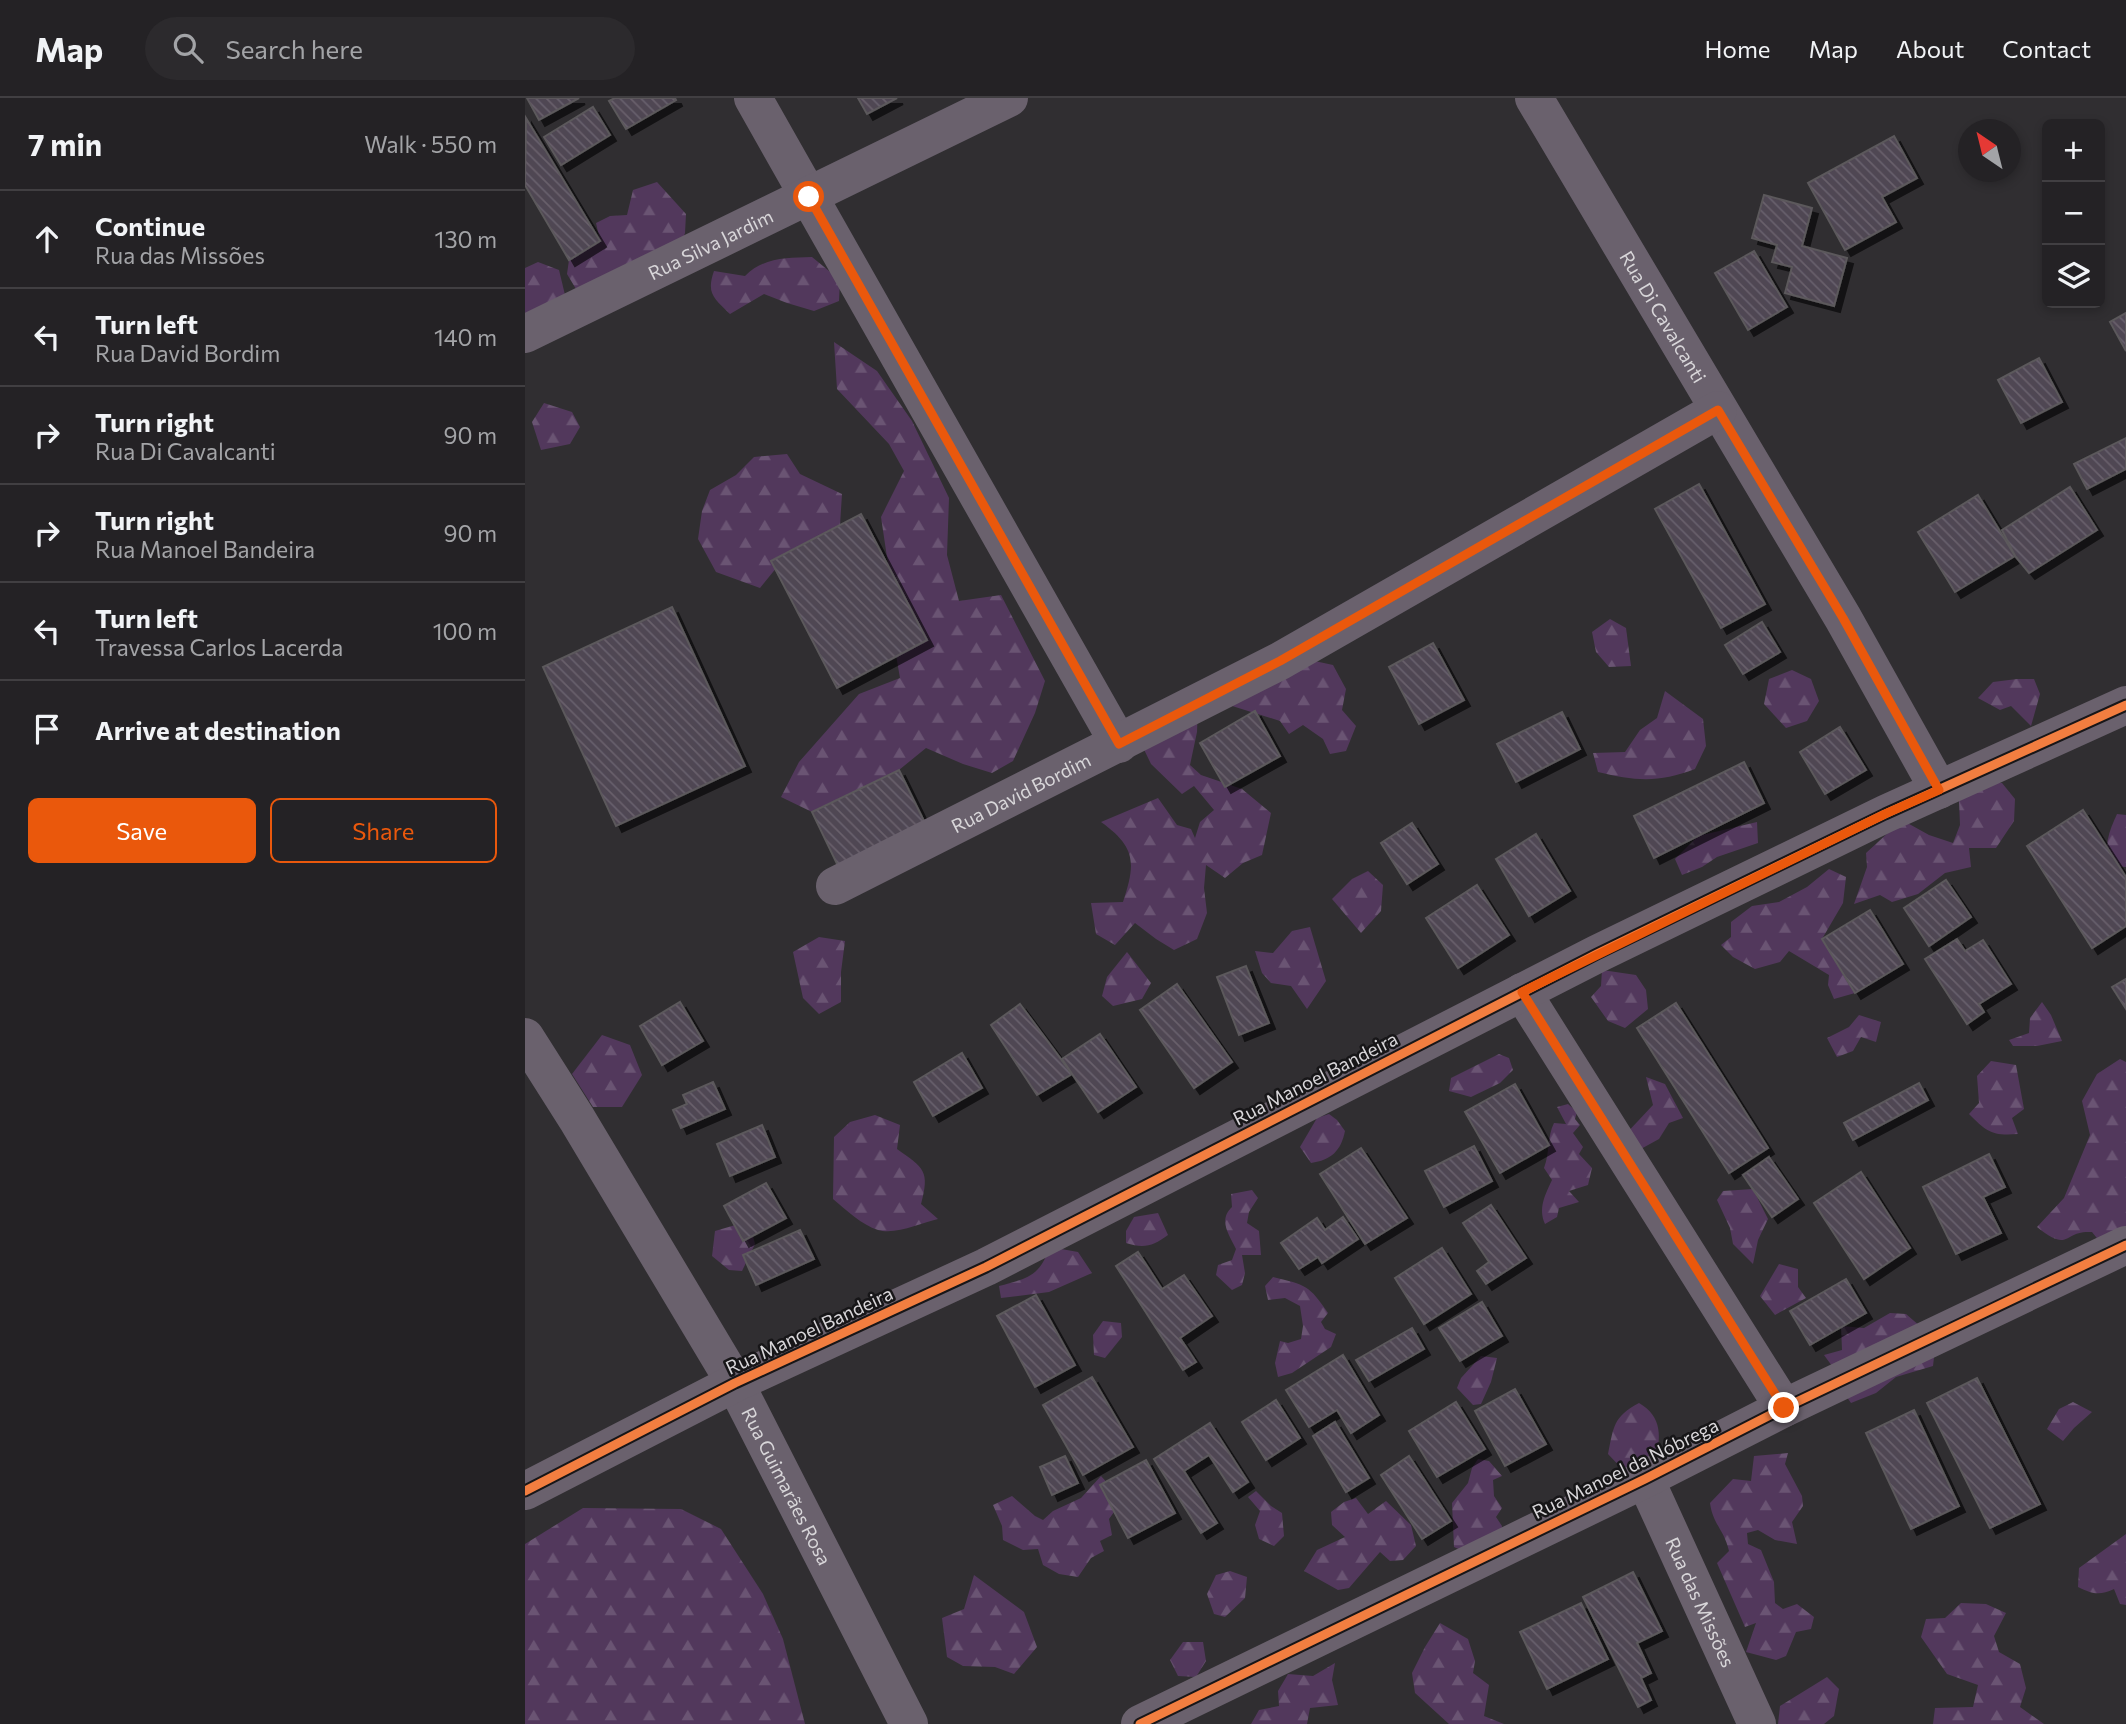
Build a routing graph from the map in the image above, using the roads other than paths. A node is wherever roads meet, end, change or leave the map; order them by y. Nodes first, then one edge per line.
1 (753, 98) edge
2 (1009, 98) edge
3 (1534, 98) edge
4 (809, 197) junction
5 (525, 334) edge
6 (1718, 410) junction
7 (2126, 705) edge
8 (1119, 744) junction
9 (1939, 790) junction
10 (835, 887) dead end
11 (1522, 992) junction
12 (525, 1037) edge
13 (2126, 1245) edge
14 (735, 1384) junction
15 (1784, 1408) junction
16 (1645, 1479) junction
17 (525, 1491) edge
18 (909, 1724) edge
19 (1140, 1724) edge
20 (1757, 1724) edge

1 - 4 street
2 - 4 street, Rua Silva Jardim
3 - 6 street, Rua Di Cavalcanti
4 - 5 street, Rua Silva Jardim
4 - 8 street
6 - 8 street, Rua David Bordim
6 - 9 street, Rua Di Cavalcanti
7 - 9 street, Rua Manoel Bandeira
8 - 10 street, Rua David Bordim
9 - 11 street, Rua Manoel Bandeira
11 - 14 street, Rua Manoel Bandeira
11 - 15 street
12 - 14 street, Rua Guimarães Rosa
13 - 15 street, Rua Manoel da Nóbrega
14 - 17 street, Rua Manoel Bandeira
14 - 18 street, Rua Guimarães Rosa
15 - 16 street, Rua Manoel da Nóbrega
16 - 19 street, Rua Manoel da Nóbrega
16 - 20 street, Rua das Missões

